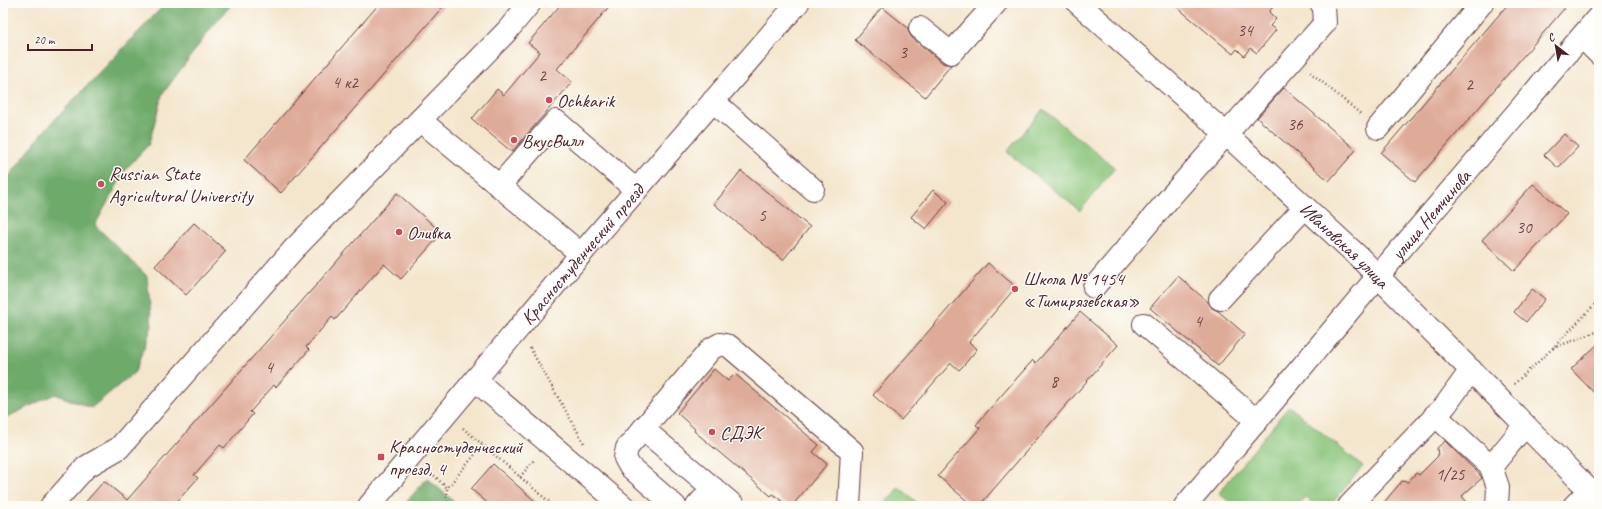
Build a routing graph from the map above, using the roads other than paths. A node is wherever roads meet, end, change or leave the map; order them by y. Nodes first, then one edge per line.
1 (530, 3) edge
2 (798, 3) edge
3 (996, 3) edge
4 (1078, 3) edge
5 (1321, 3) edge
6 (1482, 3) edge
7 (1599, 16) edge
8 (920, 28) dead end
9 (1582, 37) junction
10 (1599, 54) edge
11 (713, 101) junction
12 (420, 120) junction
13 (1378, 128) road end
14 (1226, 134) junction
15 (499, 186) junction
16 (813, 189) dead end
17 (636, 190) junction
18 (1305, 207) junction
19 (581, 254) junction
20 (1378, 276) junction
21 (1094, 287) dead end
22 (1220, 299) dead end
23 (1144, 324) dead end
24 (1471, 370) junction
25 (483, 387) junction
26 (1436, 415) junction
27 (1256, 421) junction
28 (1525, 425) junction
29 (643, 429) junction
30 (1491, 467) junction
31 (713, 488) junction
32 (1594, 495) edge
33 (51, 506) edge
34 (369, 506) edge
35 (623, 506) edge
36 (675, 506) edge
37 (698, 506) edge
38 (734, 506) edge
39 (849, 506) edge
40 (1185, 506) edge
41 (1349, 506) edge
42 (1497, 506) edge
43 (1574, 506) edge

1 - 12 street
2 - 11 street, Красностуденческий проезд
3 - 8 street
4 - 14 street, Ивановская улица
5 - 14 street
6 - 13 street
7 - 9 street, улица Немчинова
9 - 10 street
9 - 20 street, улица Немчинова
11 - 16 street
11 - 17 street, Красностуденческий проезд
12 - 15 street
12 - 33 street
14 - 18 street, Ивановская улица
14 - 21 street
15 - 17 street
15 - 19 street
17 - 19 street, Красностуденческий проезд
18 - 20 street, Ивановская улица
18 - 22 street
19 - 25 street, Красностуденческий проезд
20 - 24 street, Ивановская улица
20 - 27 street, улица Немчинова
23 - 27 street
24 - 26 street
24 - 28 street, Ивановская улица
25 - 34 street, Красностуденческий проезд
25 - 35 street
26 - 30 street
26 - 41 street
27 - 40 street, улица Немчинова
28 - 30 street
28 - 32 street, Ивановская улица
29 - 31 street
29 - 36 street
29 - 39 street
30 - 42 street
31 - 37 street
31 - 38 street
32 - 43 street

